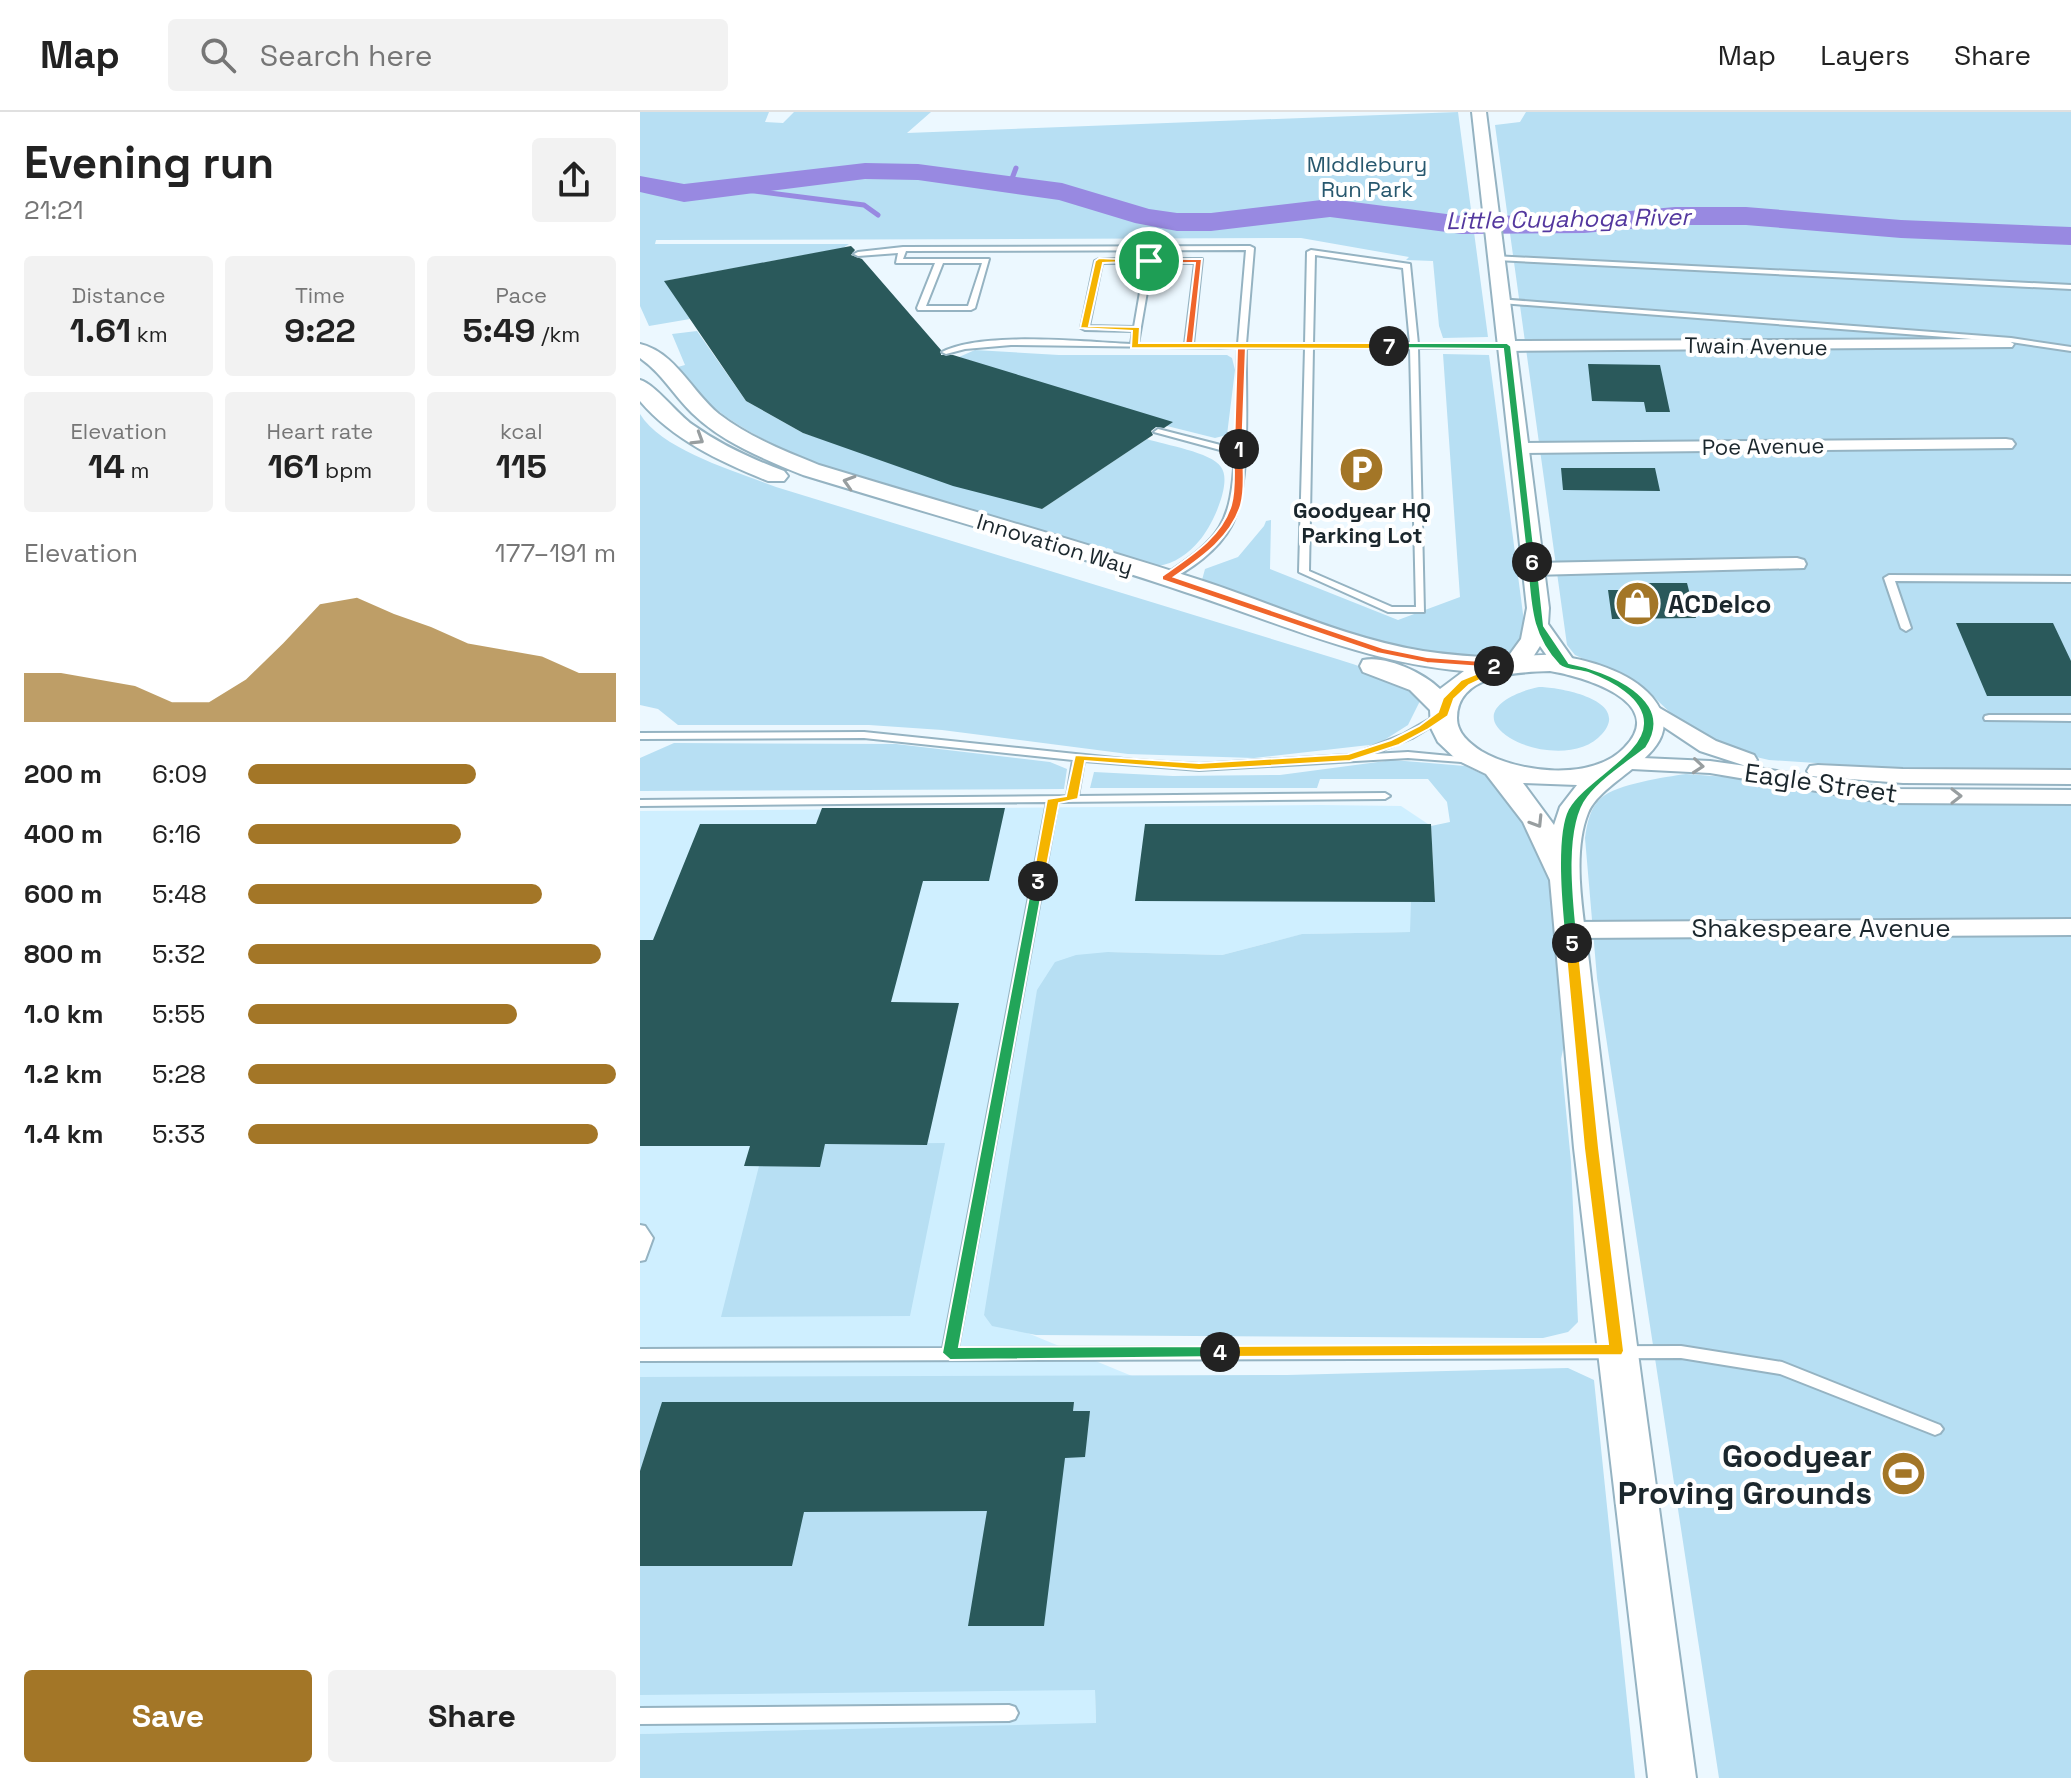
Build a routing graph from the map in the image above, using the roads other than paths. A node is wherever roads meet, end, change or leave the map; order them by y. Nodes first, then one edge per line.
1 (1479, 112) edge
2 (1494, 238) junction
3 (902, 250) junction
4 (858, 254) dead end
5 (940, 261) junction
6 (1149, 261) junction
7 (2071, 287) edge
8 (1501, 301) junction
9 (1137, 329) junction
10 (2006, 344) dead end
11 (1134, 346) junction
12 (1189, 346) junction
13 (1242, 346) junction
14 (1307, 346) junction
15 (1414, 346) junction
16 (1507, 346) junction
17 (2071, 349) edge
18 (640, 350) edge
19 (946, 352) dead end
20 (640, 387) edge
21 (1158, 432) dead end
22 (2006, 444) dead end
23 (1520, 448) junction
24 (1239, 452) junction
25 (1797, 564) dead end
26 (1533, 569) junction
27 (1166, 578) junction
28 (2071, 579) edge
29 (1538, 626) junction
30 (1906, 628) dead end
31 (1565, 665) junction
32 (1509, 666) junction
33 (1644, 705) junction
34 (1444, 711) junction
35 (1989, 718) dead end
36 (2071, 718) edge
37 (640, 736) edge
38 (1079, 757) junction
39 (1350, 758) junction
40 (1618, 764) junction
41 (1490, 766) junction
42 (2071, 777) edge
43 (1385, 796) dead end
44 (2071, 797) edge
45 (1053, 799) junction
46 (1072, 799) junction
47 (640, 803) edge
48 (1565, 883) junction
49 (2071, 927) edge
50 (1571, 930) junction
51 (640, 1230) edge
52 (640, 1256) edge
53 (1616, 1351) junction
54 (950, 1353) junction
55 (640, 1355) edge
56 (1935, 1429) dead end
57 (1009, 1713) dead end
58 (640, 1716) edge
59 (1672, 1778) edge

1 - 2 street
2 - 7 lane
2 - 8 street
3 - 4 lane
3 - 5 lane
3 - 13 lane
5 - 5 lane
6 - 9 lane
6 - 9 lane
6 - 12 lane
8 - 16 street
8 - 17 lane
9 - 11 lane
10 - 16 street, Twain Avenue
11 - 12 lane
11 - 19 lane
12 - 13 lane
13 - 14 lane
13 - 24 lane
14 - 15 lane
14 - 15 lane
14 - 15 lane
15 - 16 lane
16 - 23 street
27 -> 18 main road, Innovation Way
20 -> 34 main road, Innovation Way
21 - 24 lane
22 - 23 street, Poe Avenue
23 - 26 street
24 - 27 lane
25 - 26 street
26 - 29 street
27 - 32 main road, Innovation Way
28 - 30 lane
29 - 31 street
29 - 32 street
31 - 32 main road
31 - 33 main road
32 - 34 main road
33 - 40 main road
33 - 42 street, Eagle Street
34 - 39 lane
34 - 41 main road
35 - 36 lane
37 - 38 lane
38 - 39 lane
38 - 46 lane
39 - 41 lane
40 - 41 main road
40 -> 44 street, Eagle Street
40 - 48 main road
41 -> 48 main road
43 - 46 lane
45 - 46 lane
45 - 47 lane
45 - 54 lane
48 - 50 main road
49 - 50 street, Shakespeare Avenue
50 - 53 main road
51 - 52 lane
53 - 54 lane
53 - 56 lane
53 - 59 main road
54 - 55 lane
57 - 58 lane

